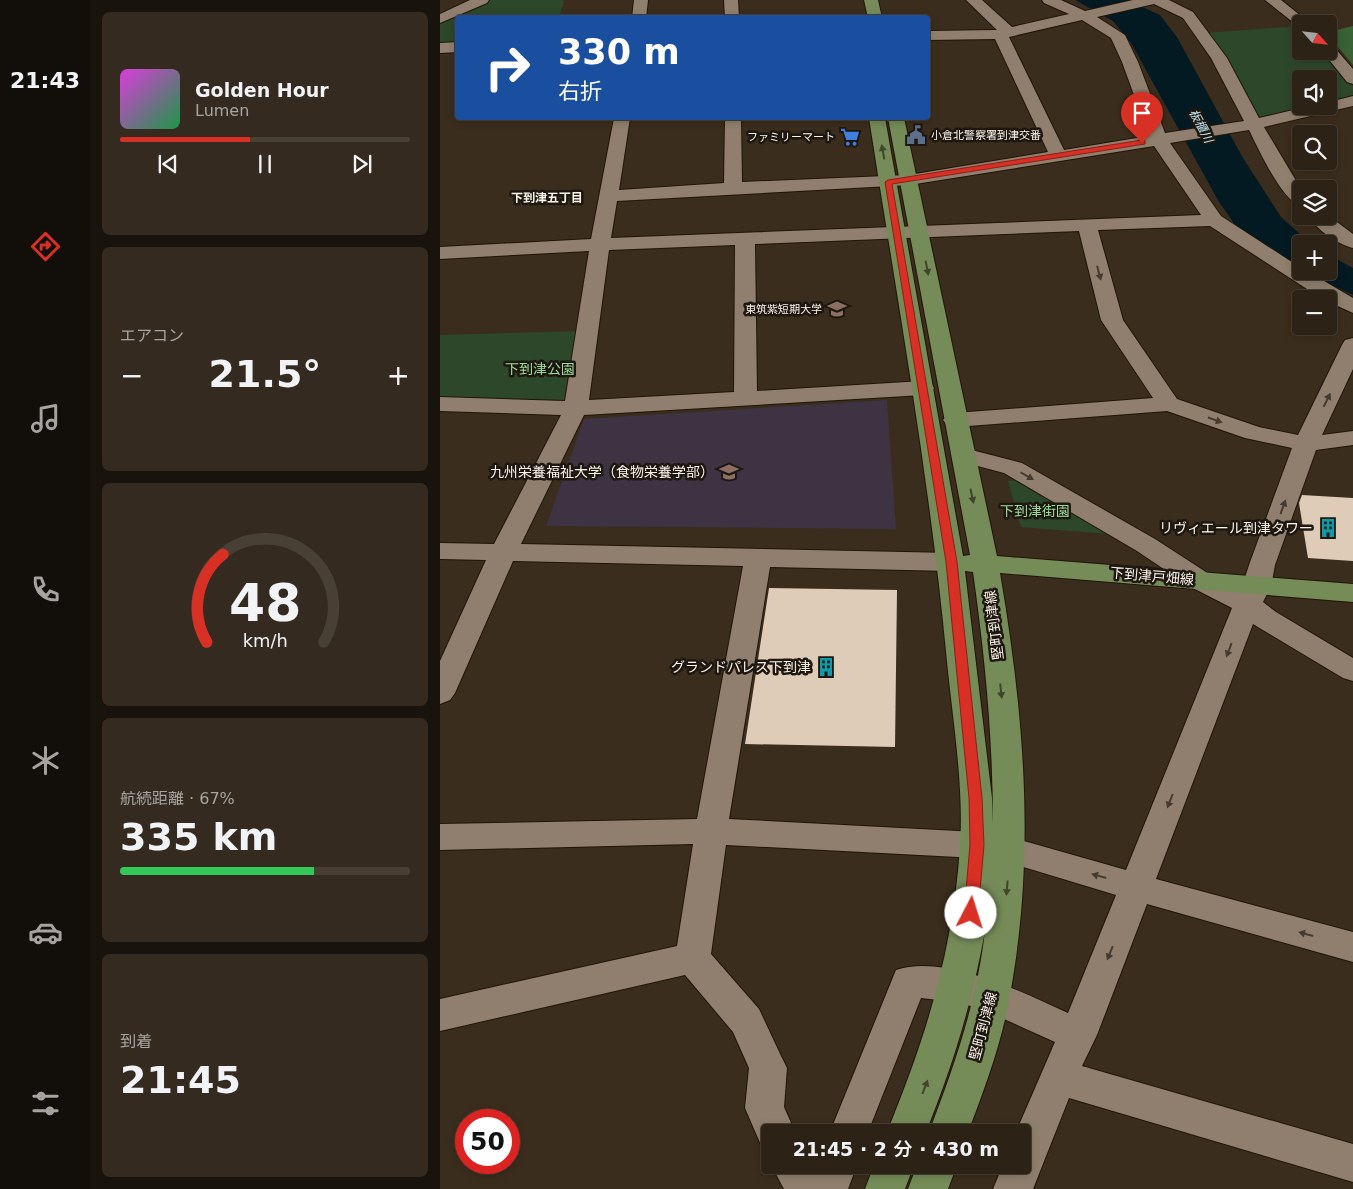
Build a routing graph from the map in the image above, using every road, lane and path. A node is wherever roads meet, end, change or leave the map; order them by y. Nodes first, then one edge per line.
1 (482, 0) edge
2 (642, 0) edge
3 (731, 0) edge
4 (858, 0) edge
5 (871, 0) edge
6 (973, 0) edge
7 (1048, 0) edge
8 (1152, 0) edge
9 (1158, 0) edge
10 (1272, 0) edge
11 (640, 15) edge
12 (732, 15) edge
13 (860, 15) edge
14 (874, 15) edge
15 (1292, 15) edge
16 (1085, 16) junction
17 (440, 19) edge
18 (1005, 33) junction
19 (930, 36) edge
20 (440, 48) edge
21 (455, 48) edge
22 (1337, 60) edge
23 (1353, 79) edge
24 (1353, 101) edge
25 (622, 120) edge
26 (733, 120) edge
27 (878, 120) edge
28 (896, 120) edge
29 (1249, 125) junction
30 (1166, 139) junction
31 (1058, 155) junction
32 (898, 181) junction
33 (733, 188) junction
34 (1292, 189) edge
35 (608, 196) junction
36 (1214, 220) junction
37 (1327, 225) edge
38 (1086, 226) junction
39 (909, 233) junction
40 (745, 239) junction
41 (1353, 242) edge
42 (600, 244) junction
43 (440, 253) edge
44 (1353, 307) edge
45 (1353, 345) edge
46 (922, 388) junction
47 (746, 398) junction
48 (440, 404) edge
49 (1169, 404) junction
50 (576, 408) junction
51 (955, 420) junction
52 (1353, 438) edge
53 (1306, 444) junction
54 (964, 455) junction
55 (440, 551) edge
56 (503, 553) junction
57 (758, 559) junction
58 (951, 562) junction
59 (985, 563) junction
60 (1199, 580) junction
61 (1353, 593) edge
62 (1253, 596) junction
63 (1353, 671) edge
64 (440, 693) edge
65 (711, 831) junction
66 (440, 837) edge
67 (977, 845) junction
68 (1010, 850) junction
69 (1136, 887) junction
70 (1353, 947) edge
71 (693, 958) junction
72 (957, 986) junction
73 (992, 996) junction
74 (440, 1015) edge
75 (1078, 1035) junction
76 (1058, 1077) junction
77 (771, 1124) edge
78 (852, 1124) edge
79 (910, 1124) edge
80 (951, 1124) edge
81 (1353, 1162) edge
82 (797, 1174) edge
83 (834, 1174) edge
84 (891, 1174) edge
85 (934, 1174) edge
86 (807, 1189) edge
87 (828, 1189) edge
88 (885, 1189) edge
89 (928, 1189) edge
90 (1013, 1189) edge

1 - 17 street
2 - 11 street
3 - 12 street
4 - 13 main road
5 - 14 main road
6 - 18 street
7 - 16 street
8 - 16 street
9 - 29 street
10 - 15 street
16 - 18 street
16 - 30 street
18 - 19 street
18 - 31 street
20 - 21 street
22 - 23 street
24 - 29 street
25 - 35 street
26 - 33 street
32 -> 27 main road, 堅町到津線
28 - 32 main road, 堅町到津線
29 - 30 street
29 - 34 street
30 - 31 street
30 - 36 street
31 - 32 street
32 - 33 street
32 - 39 main road, 堅町到津線
33 - 35 street
35 - 42 street
36 - 38 street
36 - 44 street
37 - 41 street
38 - 39 street
38 -> 49 street
39 - 40 street
39 - 46 main road, 堅町到津線
39 -> 51 main road, 堅町到津線
40 - 42 street
40 - 47 street
42 - 43 street
42 - 50 street
53 -> 45 street
46 - 47 street
46 - 58 main road, 堅町到津線
47 - 50 street
48 - 50 street
49 - 51 street
49 -> 53 street
50 - 56 street
51 - 54 main road, 堅町到津線
52 - 53 street
62 -> 53 street
54 -> 59 main road, 堅町到津線
54 -> 60 street
55 - 56 street
56 - 57 street
56 - 64 street
57 - 58 street
57 - 65 street
58 - 59 main road, 下到津戸畑線
58 - 67 main road, 堅町到津線
59 - 60 main road, 下到津戸畑線
59 -> 68 main road, 堅町到津線
60 - 62 street
61 - 62 main road
62 - 63 street
62 -> 69 street
65 - 66 street
65 - 67 street
65 - 71 street
67 - 68 street
67 - 72 main road, 堅町到津線
69 -> 68 street
68 -> 73 main road, 堅町到津線
70 -> 69 street
69 -> 75 street
71 - 74 street
71 - 77 street
72 - 73 street
72 - 78 street
79 -> 72 main road, 堅町到津線
73 - 75 street
73 - 80 main road, 堅町到津線
75 - 76 street
76 - 81 street
76 - 90 street
82 - 86 street
83 - 87 street
84 - 88 main road
85 - 89 main road

